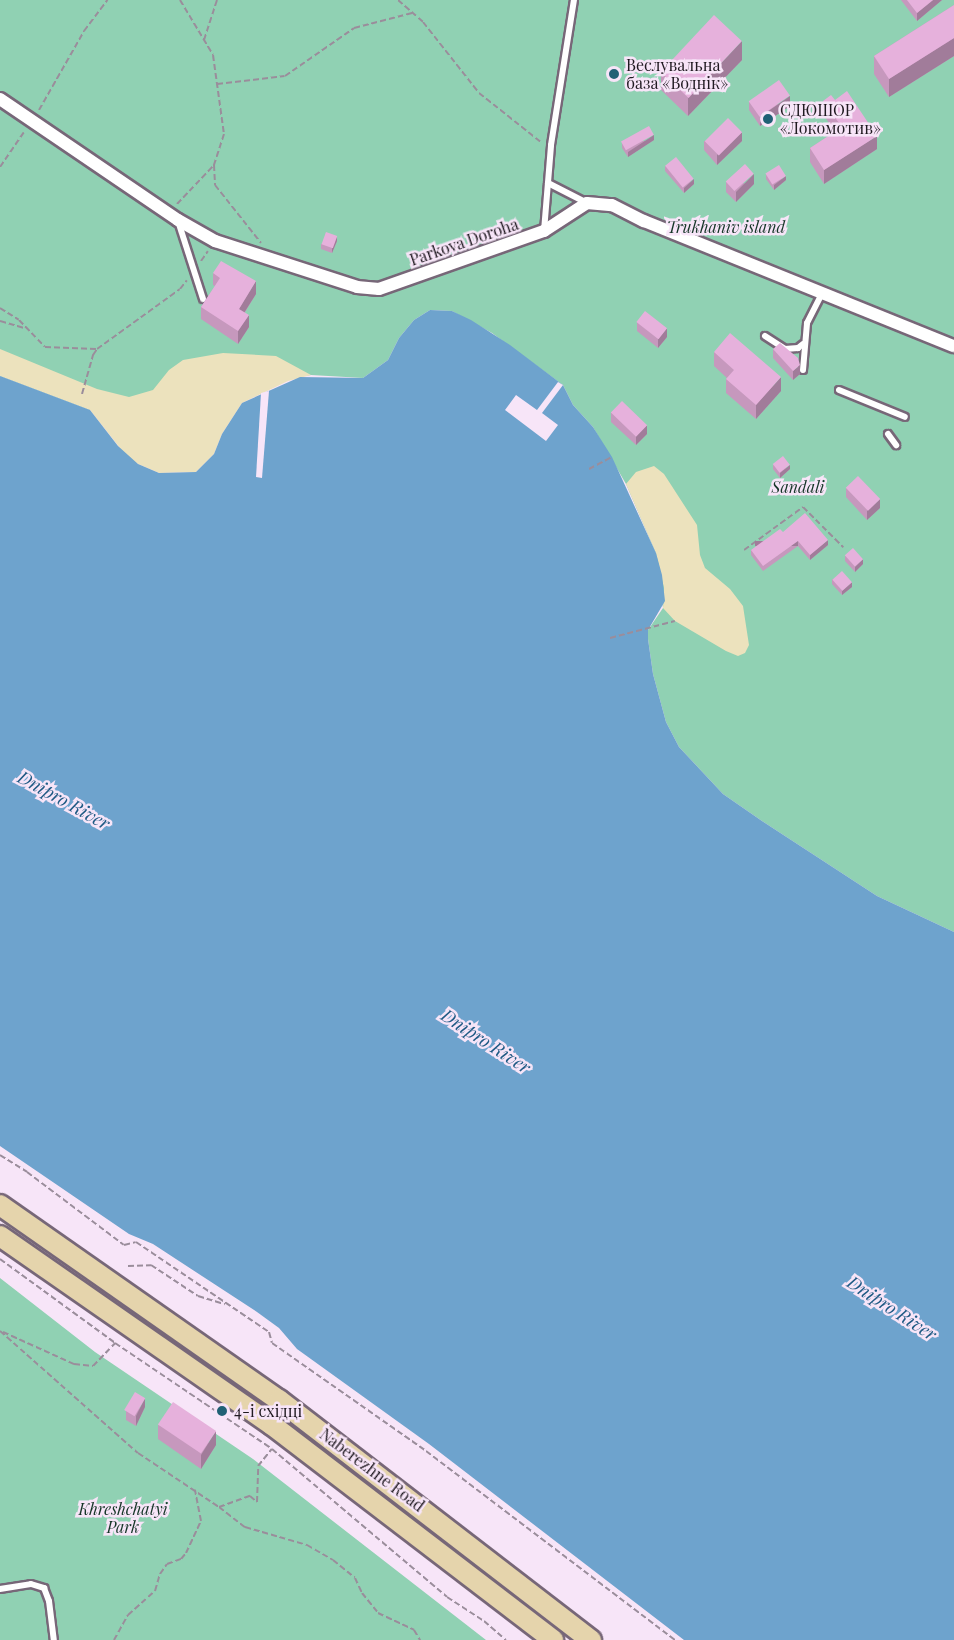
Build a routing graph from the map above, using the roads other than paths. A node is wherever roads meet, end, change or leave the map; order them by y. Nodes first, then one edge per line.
1 (574, 0) edge
2 (0, 99) edge
3 (548, 183) junction
4 (587, 203) junction
5 (173, 217) junction
6 (544, 231) junction
7 (822, 293) junction
8 (203, 299) edge
9 (765, 336) dead end
10 (803, 344) junction
11 (954, 346) edge
12 (803, 369) dead end
13 (839, 390) dead end
14 (905, 417) dead end
15 (888, 435) dead end
16 (896, 445) dead end
17 (0, 1205) edge
18 (0, 1236) edge
19 (0, 1589) edge
20 (54, 1640) edge
21 (553, 1640) edge
22 (591, 1640) edge

1 - 3 lane
2 - 5 street, Parkova Doroha
3 - 4 lane
3 - 6 lane
4 - 6 street, Parkova Doroha
4 - 7 street
5 - 6 street, Parkova Doroha
5 - 8 lane
7 - 10 lane
7 - 11 street
9 - 10 lane
10 - 12 lane
13 - 14 lane
15 - 16 lane
17 - 22 main road, Naberezhne Road
18 - 21 main road, Naberezhne Road
19 - 20 lane

